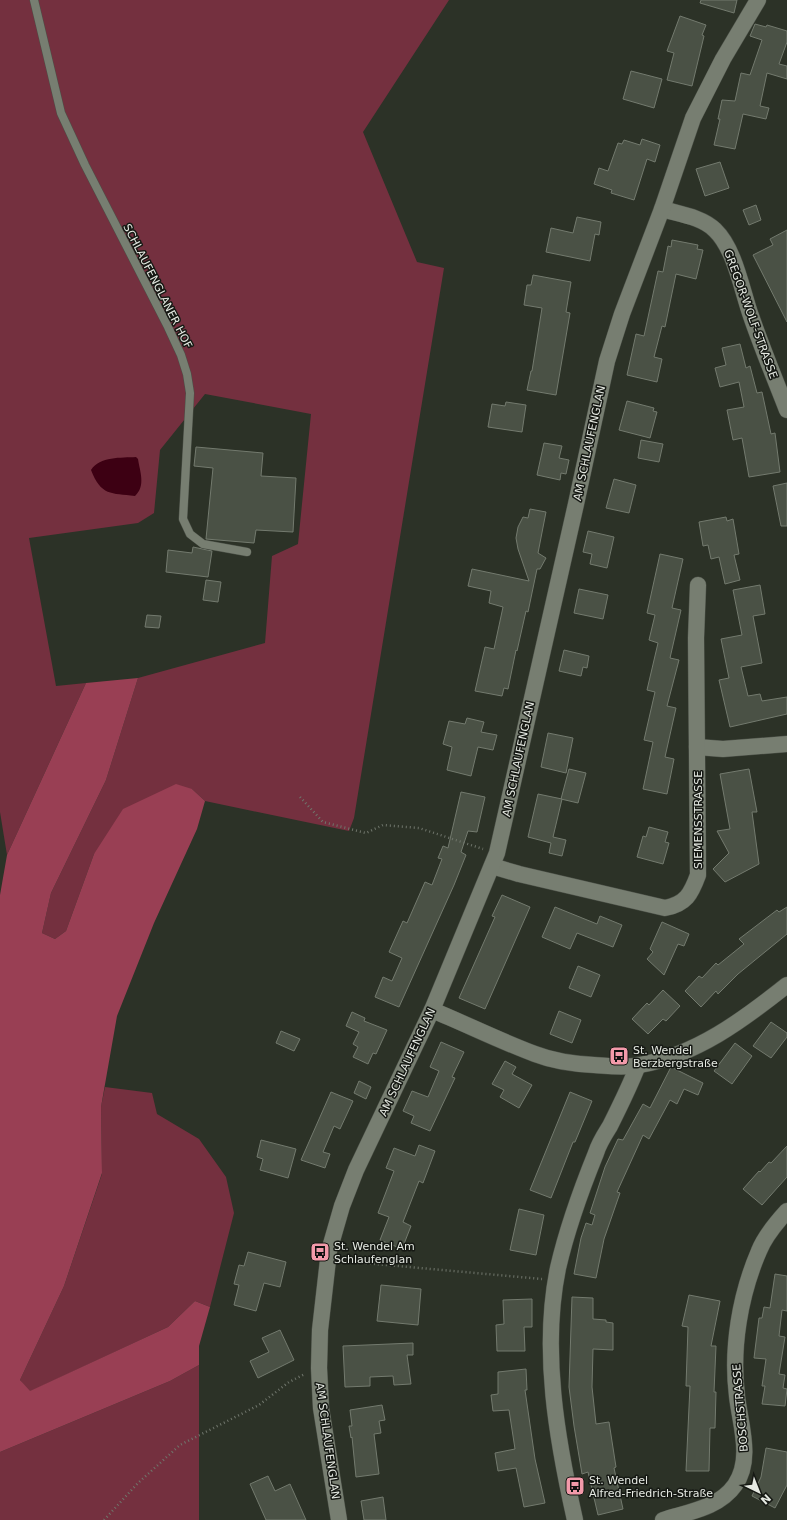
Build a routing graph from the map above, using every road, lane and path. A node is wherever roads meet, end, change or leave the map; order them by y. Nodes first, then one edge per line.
1 (34, 0) edge
2 (758, 0) edge
3 (662, 209) junction
4 (787, 410) edge
5 (248, 552) dead end
6 (698, 585) dead end
7 (787, 744) edge
8 (697, 747) junction
9 (300, 796) dead end
10 (495, 860) junction
11 (787, 985) edge
12 (432, 1010) junction
13 (638, 1065) junction
14 (787, 1211) edge
15 (328, 1260) junction
16 (556, 1281) junction
17 (319, 1368) junction
18 (104, 1520) edge
19 (339, 1520) edge
20 (575, 1520) edge
21 (663, 1520) edge

1 - 5 lane, SCHLAUFENGLANER HOF
2 - 3 street, AM SCHLAUFENGLAN
3 - 4 street, GREGOR-WOLF-STRASSE
3 - 10 street, AM SCHLAUFENGLAN
6 - 8 street, SIEMENSSTRASSE
7 - 8 street
8 - 10 street, SIEMENSSTRASSE
9 - 10 path
10 - 12 street, AM SCHLAUFENGLAN
11 - 13 street
12 - 13 street
12 - 15 street, AM SCHLAUFENGLAN
13 - 16 street
14 - 21 street, BOSCHSTRASSE
15 - 16 path
15 - 17 street, AM SCHLAUFENGLAN
16 - 20 street
17 - 18 path
17 - 19 street, AM SCHLAUFENGLAN

